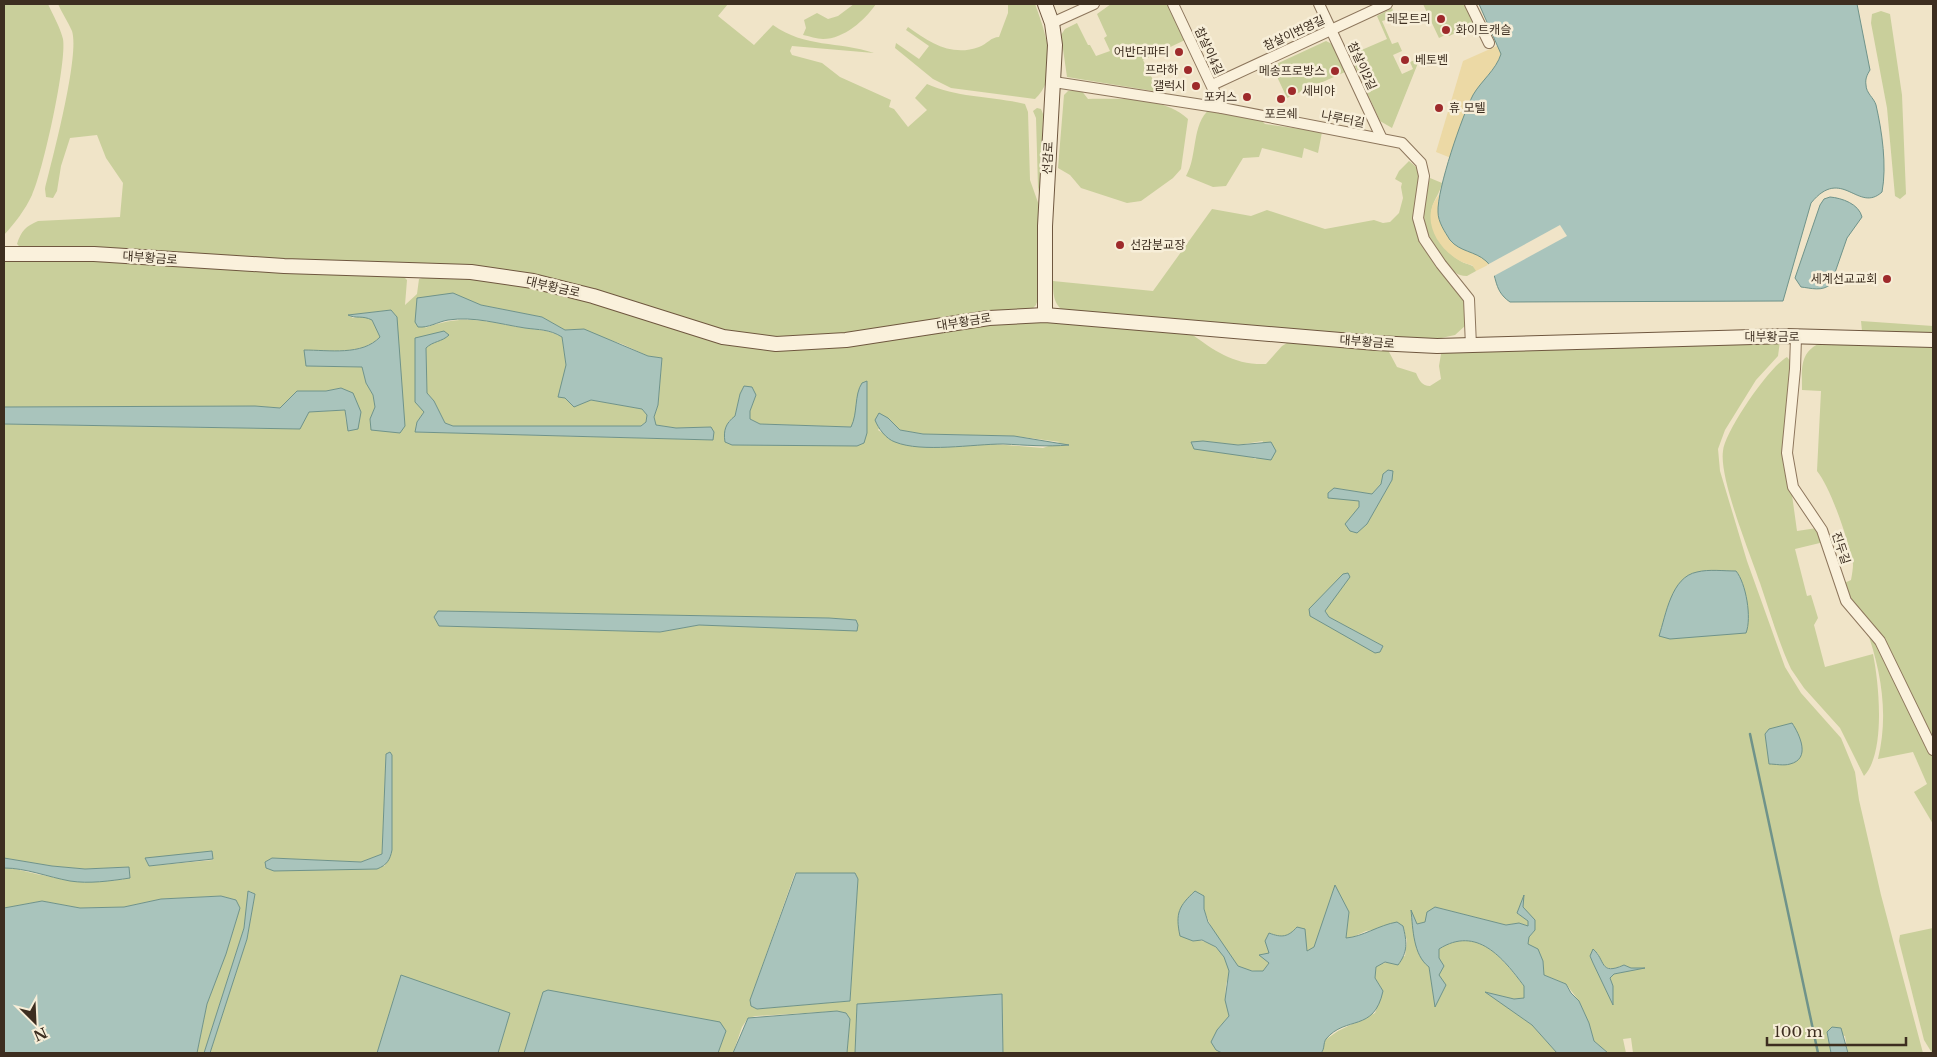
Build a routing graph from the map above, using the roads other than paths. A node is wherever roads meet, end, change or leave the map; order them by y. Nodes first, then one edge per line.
1 (1045, 4) edge
2 (1094, 4) edge
3 (1173, 4) edge
4 (1319, 4) edge
5 (1387, 4) edge
6 (1470, 4) edge
7 (1052, 23) junction
8 (1331, 30) junction
9 (1489, 42) dead end
10 (1054, 82) junction
11 (1212, 85) junction
12 (1222, 108) junction
13 (1382, 139) junction
14 (4, 254) edge
15 (1045, 315) junction
16 (1796, 337) junction
17 (1933, 340) edge
18 (1471, 346) junction
19 (1933, 750) edge

1 - 7 main road, 선감로
2 - 7 street
3 - 11 street, 참살이4길
4 - 8 street, 참살이2길
5 - 8 street, 참살이번영길
6 - 9 street
7 - 10 main road, 선감로
8 - 11 street, 참살이번영길
8 - 13 street, 참살이2길
10 - 12 street, 나루터길
10 - 15 main road, 선감로
11 - 12 street, 참살이4길
12 - 13 street, 나루터길
13 - 18 street, 나루터길
14 - 15 main road, 대부황금로
15 - 18 main road, 대부황금로
16 - 17 main road, 대부황금로
16 - 18 main road, 대부황금로
16 - 19 street, 진두길

